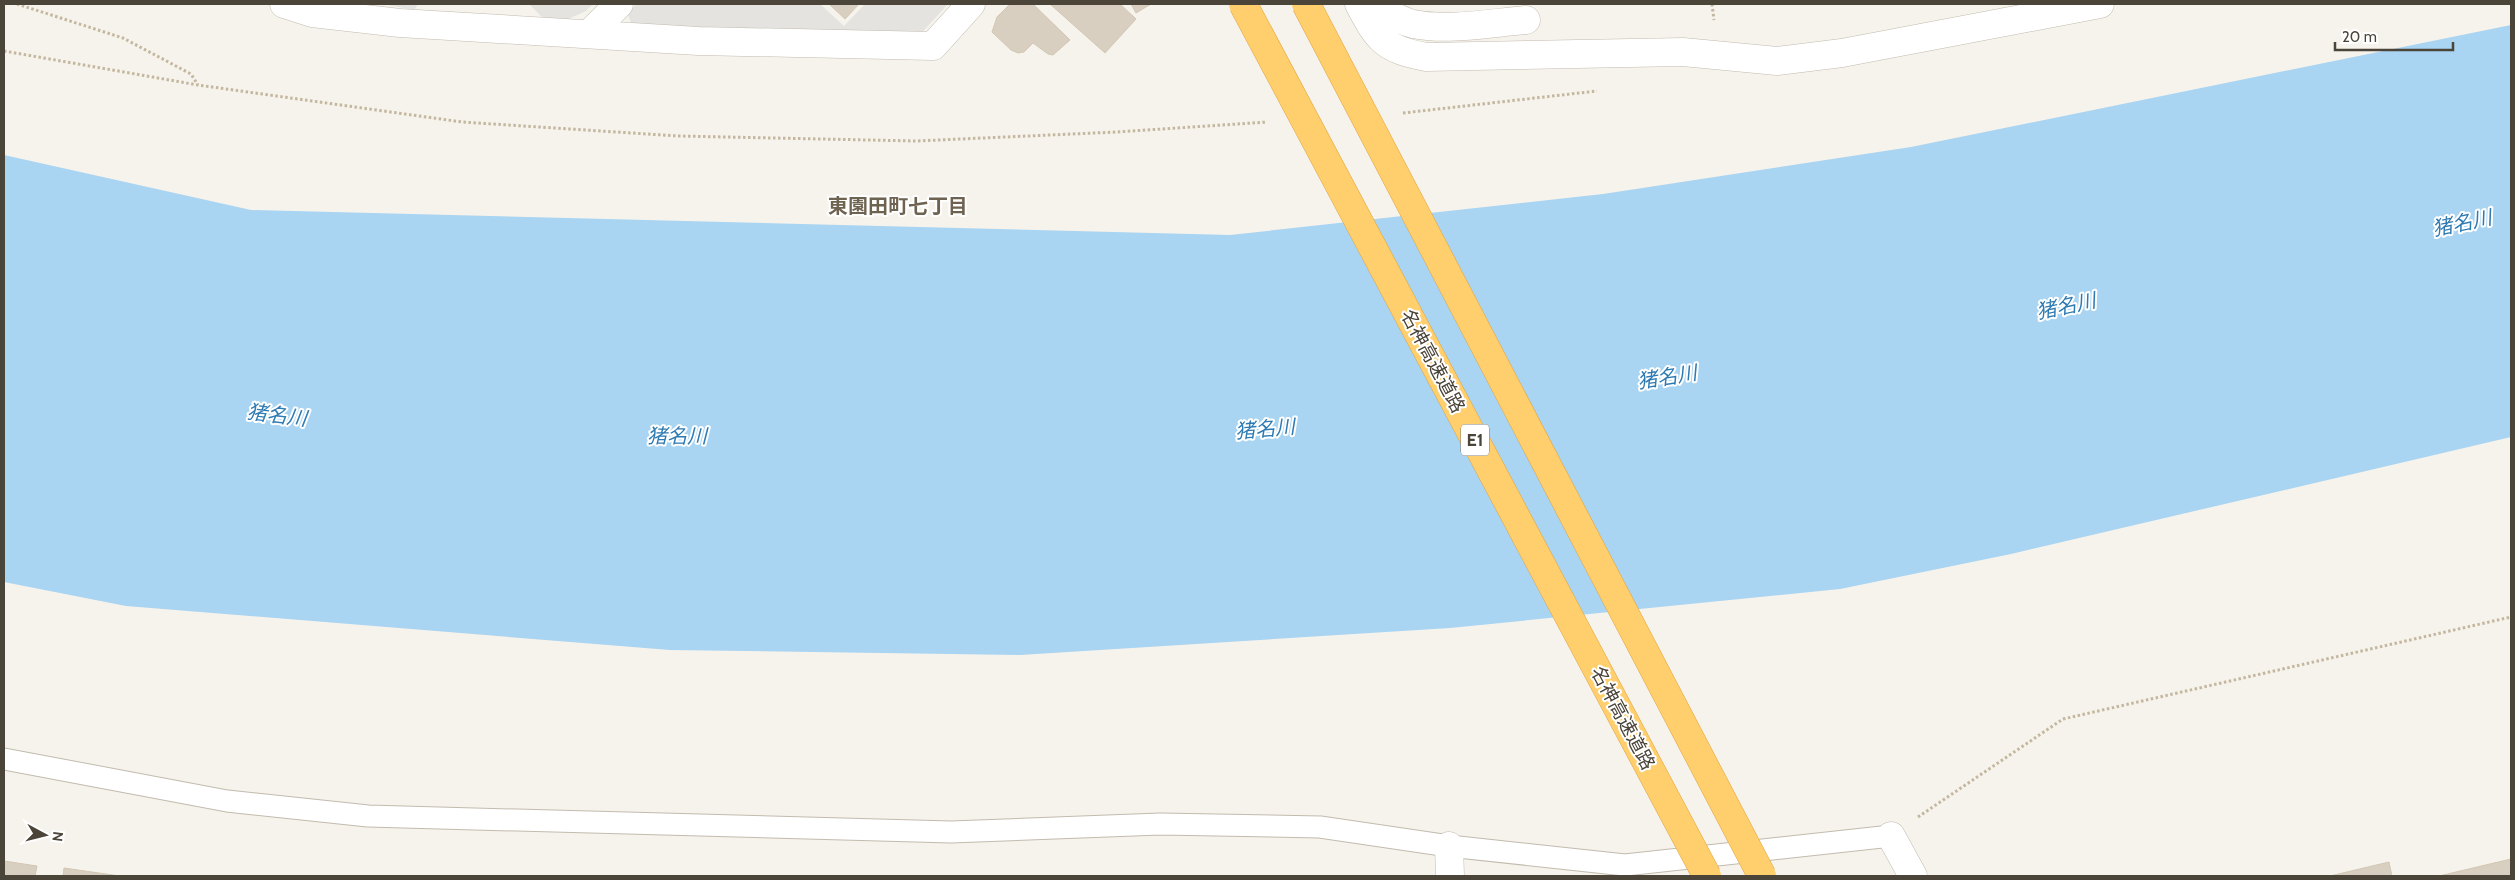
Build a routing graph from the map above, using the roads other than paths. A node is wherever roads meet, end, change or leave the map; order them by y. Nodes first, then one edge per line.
1 (284, 4) edge
2 (619, 4) edge
3 (971, 4) edge
4 (1243, 4) edge
5 (1306, 4) edge
6 (1359, 4) edge
7 (1370, 4) edge
8 (2100, 4) edge
9 (1526, 20) dead end
10 (589, 34) junction
11 (4, 759) edge
12 (1891, 836) joint
13 (1449, 846) junction
14 (1450, 876) edge
15 (1707, 876) edge
16 (1762, 876) edge
17 (1912, 876) edge

1 - 10 street
2 - 10 street
3 - 10 street
4 - 15 highway, 名神高速道路 / E1, bridge
5 - 16 highway, bridge
6 - 8 street
7 - 9 street
11 - 13 lane
12 - 13 lane
12 - 17 street
13 - 14 street

